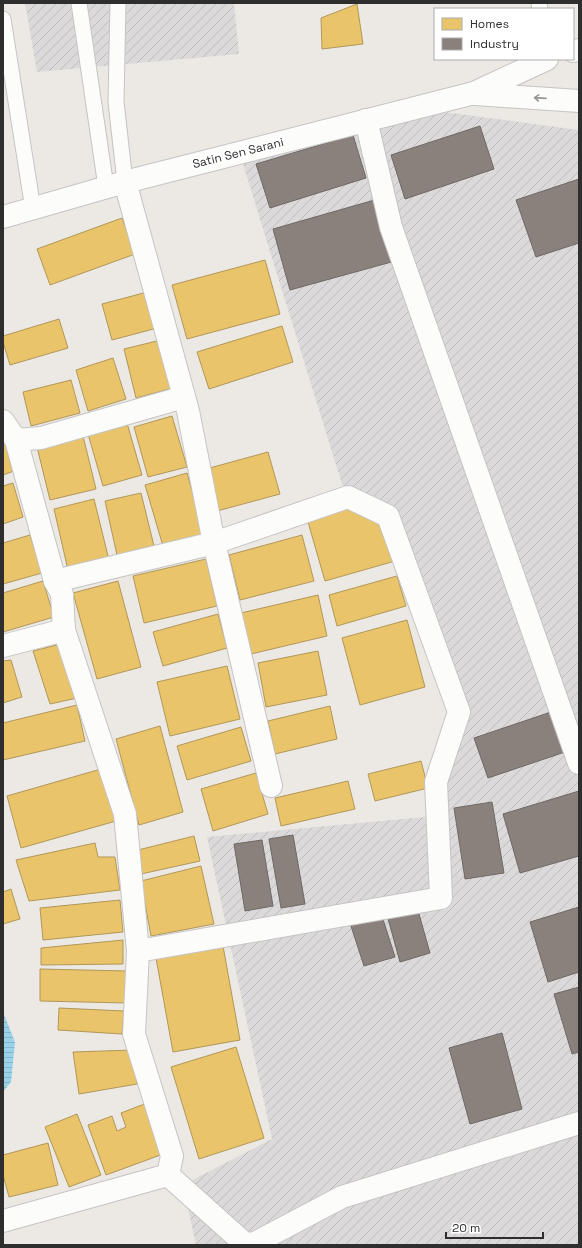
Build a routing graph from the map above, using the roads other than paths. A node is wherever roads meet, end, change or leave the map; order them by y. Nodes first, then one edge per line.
1 (79, 3) edge
2 (118, 3) edge
3 (3, 19) edge
4 (545, 60) edge
5 (474, 94) junction
6 (579, 100) edge
7 (366, 120) junction
8 (115, 185) junction
9 (33, 209) junction
10 (3, 217) edge
11 (184, 397) junction
12 (3, 421) edge
13 (16, 440) junction
14 (214, 543) junction
15 (55, 581) junction
16 (64, 630) junction
17 (3, 646) edge
18 (573, 727) edge
19 (579, 763) edge
20 (271, 786) dead end
21 (138, 951) junction
22 (579, 1123) edge
23 (168, 1175) junction
24 (3, 1221) edge

1 - 8 lane
2 - 8 lane
3 - 9 lane
4 - 5 street, Satin Sen Sarani
6 -> 5 street, Satin Sen Sarani
5 - 7 street, Satin Sen Sarani
7 - 8 street, Satin Sen Sarani
7 - 18 street
8 - 9 street, Satin Sen Sarani
8 - 11 street
9 - 10 street, Satin Sen Sarani
11 - 13 street
11 - 14 street
12 - 13 street
13 - 15 street
14 - 15 street
14 - 20 street
14 - 21 street
15 - 16 street
16 - 17 street
16 - 21 street
18 - 19 street
21 - 23 street
22 - 23 street
23 - 24 street

